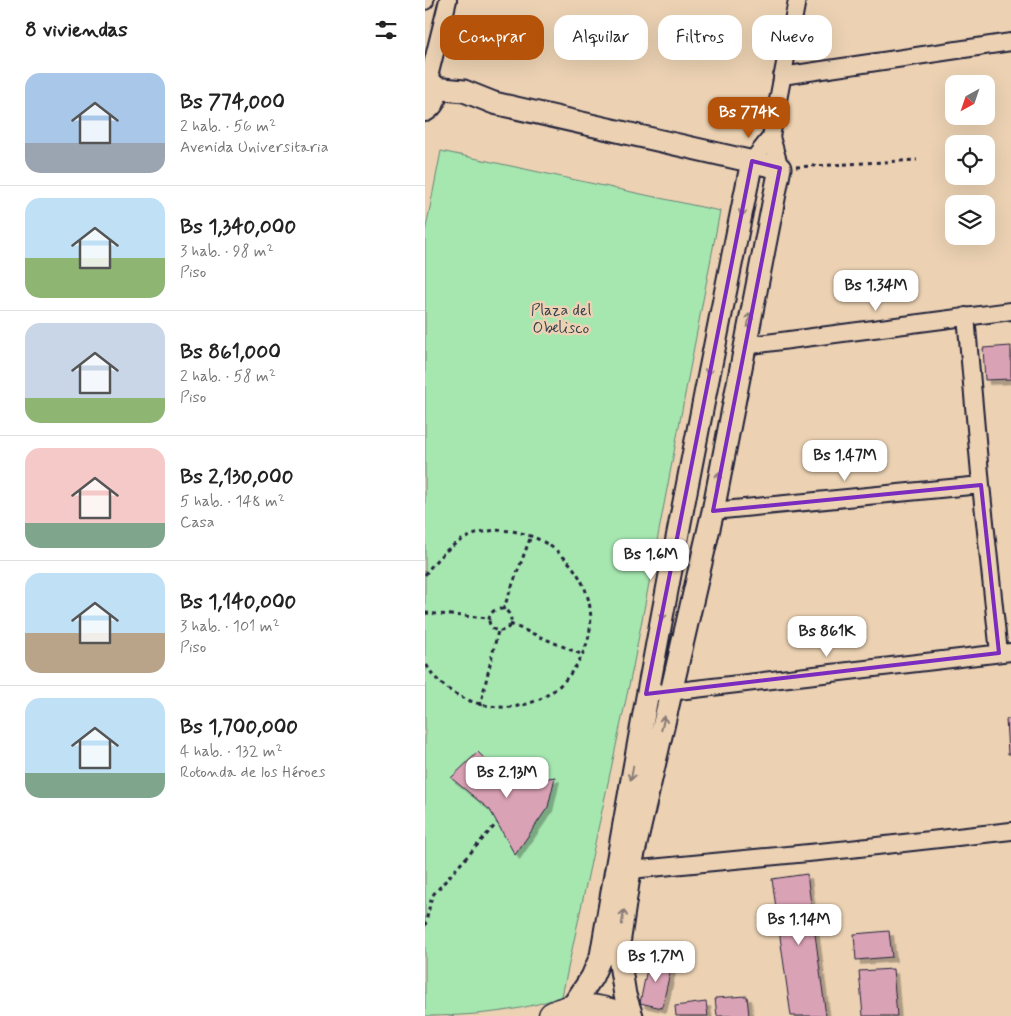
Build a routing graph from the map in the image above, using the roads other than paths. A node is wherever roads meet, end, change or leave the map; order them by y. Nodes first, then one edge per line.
1 (448, 0) edge
2 (797, 0) edge
3 (1011, 42) edge
4 (782, 76) junction
5 (428, 98) edge
6 (771, 137) junction
7 (752, 161) junction
8 (780, 168) junction
9 (1011, 311) edge
10 (966, 316) junction
11 (744, 346) junction
12 (981, 485) junction
13 (713, 511) junction
14 (1005, 652) edge
15 (671, 692) junction
16 (647, 694) junction
17 (1011, 830) edge
18 (631, 870) junction
19 (555, 1014) edge
20 (618, 1016) edge
21 (632, 1016) edge

1 - 5 street
2 - 4 street
3 - 4 street
4 - 6 street
5 - 7 street
6 - 7 street
6 - 8 street
7 - 8 street
7 -> 16 street
11 -> 8 street
9 - 10 street
10 - 11 street
10 - 12 street
13 -> 11 street
12 - 13 street
12 - 14 street
13 - 15 street
14 - 15 street
15 - 16 street
18 -> 15 street
16 -> 19 street
17 - 18 street
21 -> 18 street
19 - 20 highway

